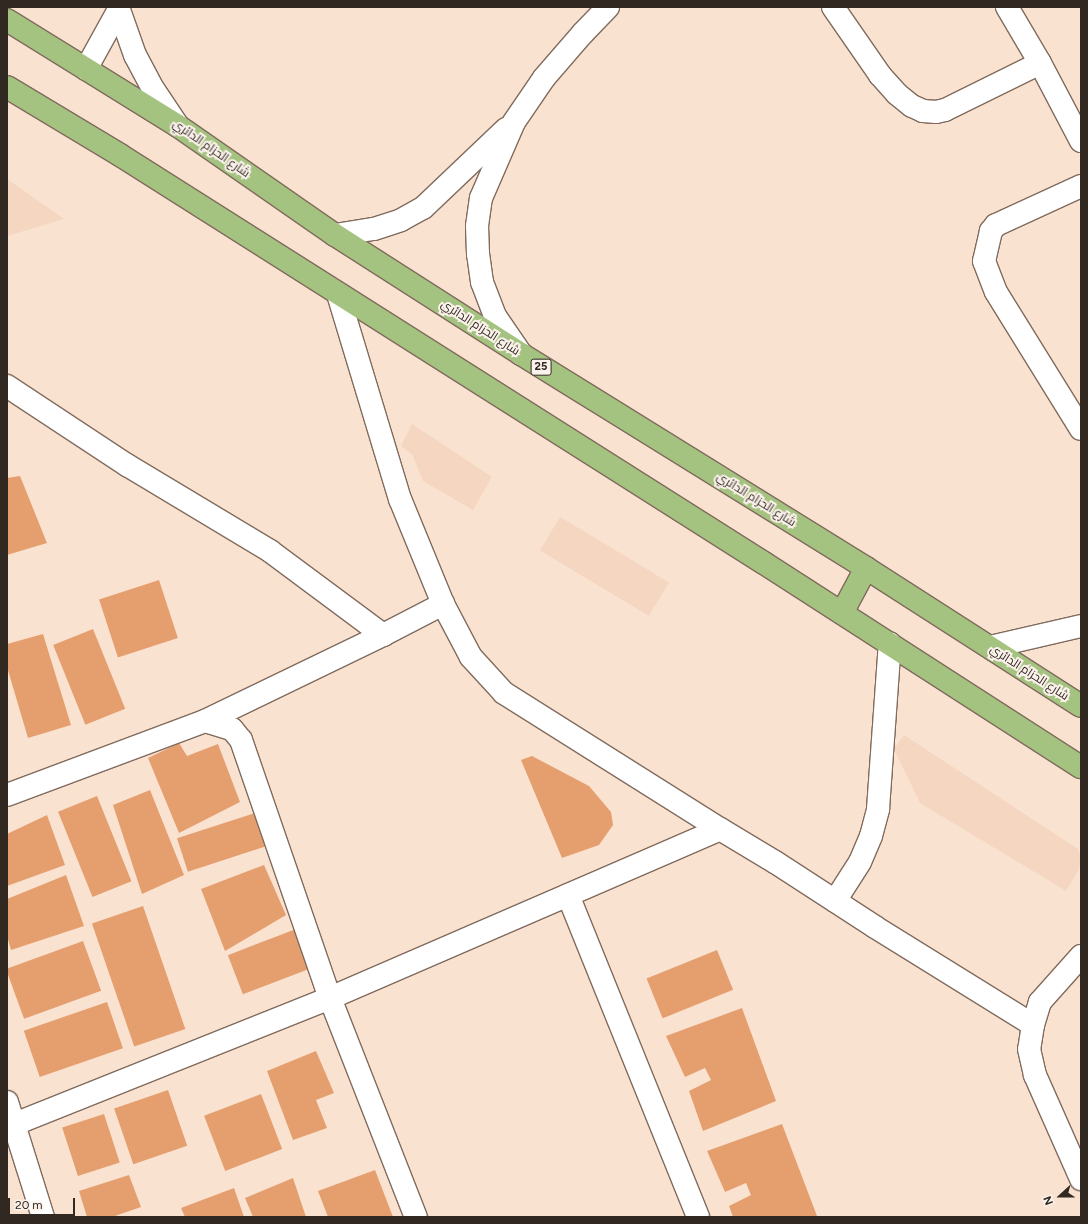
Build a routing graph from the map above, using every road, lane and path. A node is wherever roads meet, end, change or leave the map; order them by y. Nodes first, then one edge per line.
1 (608, 7) edge
2 (833, 7) edge
3 (1007, 7) edge
4 (118, 9) edge
5 (7, 20) edge
6 (1040, 63) junction
7 (86, 69) junction
8 (8, 90) edge
9 (514, 122) junction
10 (178, 126) junction
11 (1081, 142) edge
12 (1081, 186) edge
13 (335, 235) junction
14 (338, 294) junction
15 (521, 354) junction
16 (7, 386) edge
17 (1081, 429) edge
18 (866, 568) junction
19 (442, 604) junction
20 (842, 613) junction
21 (1081, 626) edge
22 (383, 635) junction
23 (890, 643) junction
24 (990, 647) junction
25 (1081, 706) edge
26 (205, 721) junction
27 (1081, 767) edge
28 (7, 795) edge
29 (720, 829) junction
30 (568, 895) junction
31 (835, 901) junction
32 (1081, 956) edge
33 (330, 998) junction
34 (1033, 1025) junction
35 (7, 1102) edge
36 (15, 1124) junction
37 (1081, 1179) edge
38 (43, 1217) edge
39 (416, 1217) edge
40 (698, 1217) edge

1 - 9 street
2 - 6 street
3 - 6 street
4 - 7 street
4 - 10 street
5 - 7 main road, شارع الحزام الدائري / 25
6 - 11 street
7 - 10 main road, شارع الحزام الدائري / 25
8 - 14 main road
9 - 13 street
9 - 15 street
10 - 13 main road, شارع الحزام الدائري / 25
12 - 17 street
13 - 15 main road, شارع الحزام الدائري / 25
14 - 19 street
14 - 20 main road
15 - 18 main road, شارع الحزام الدائري / 25
16 - 22 street
18 - 20 main road
18 - 24 main road, شارع الحزام الدائري / 25
19 - 22 street
19 - 29 street
20 - 23 main road
21 - 24 street
22 - 26 street
23 - 27 main road
23 - 31 street
24 - 25 main road, شارع الحزام الدائري / 25
26 - 28 street
26 - 33 street
29 - 30 street
29 - 31 street
30 - 33 street
30 - 40 street
31 - 34 street
32 - 34 street
33 - 36 street
33 - 39 street
34 - 37 street
35 - 36 street
36 - 38 street

